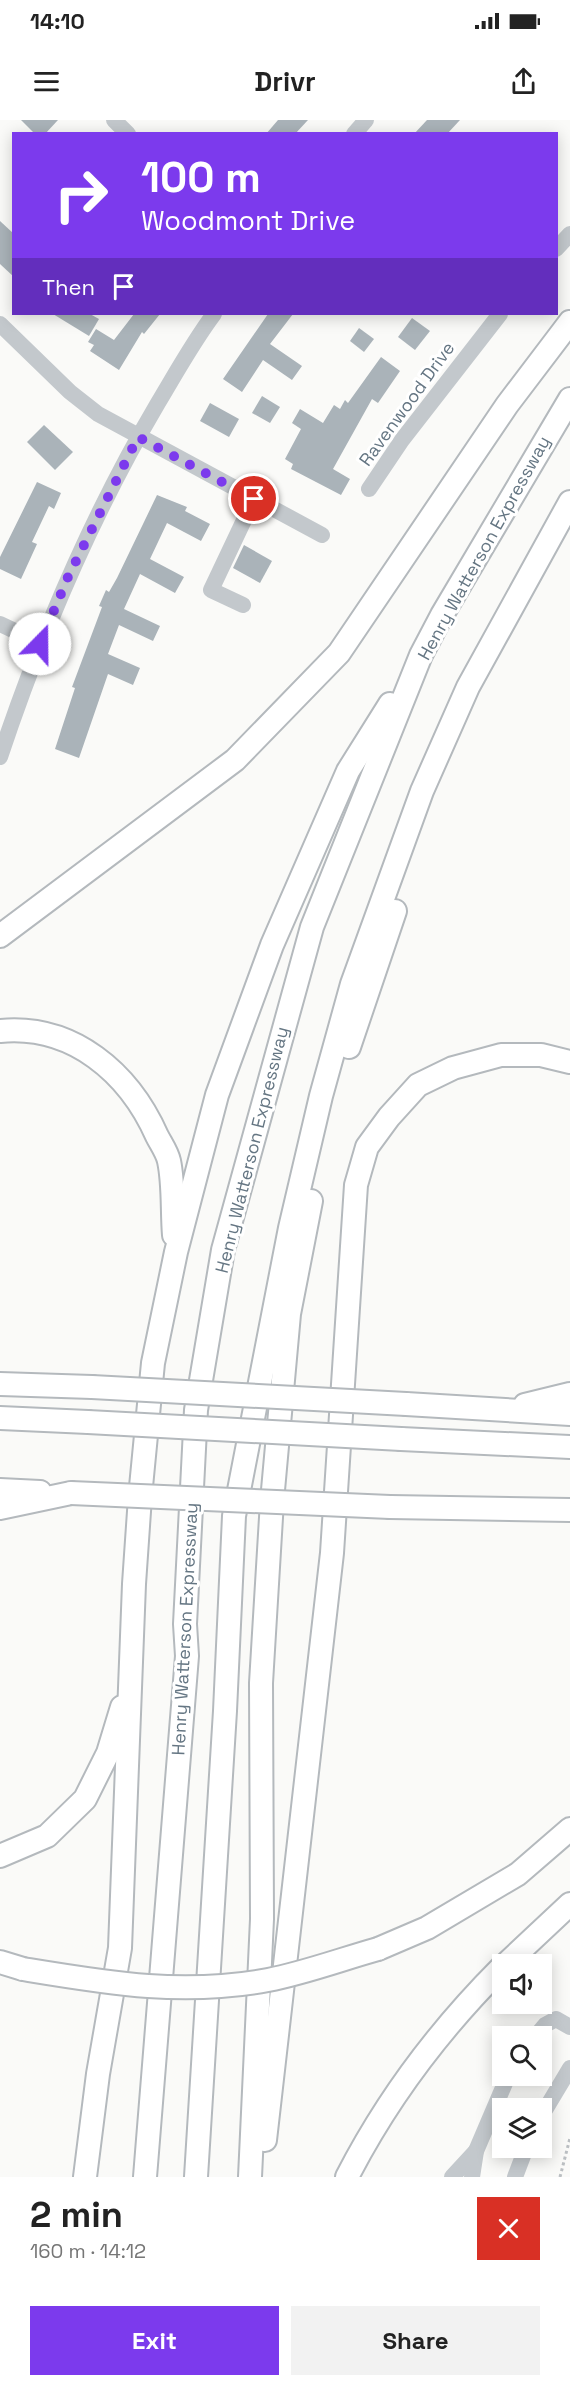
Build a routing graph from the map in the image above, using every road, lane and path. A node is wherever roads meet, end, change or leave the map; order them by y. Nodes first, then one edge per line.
1 (114, 120) edge
2 (366, 120) edge
3 (126, 132) edge
4 (356, 132) edge
5 (570, 234) edge
6 (558, 247) edge
7 (213, 315) edge
8 (499, 315) edge
9 (570, 322) edge
10 (0, 324) edge
11 (570, 399) edge
12 (138, 437) junction
13 (369, 489) dead end
14 (254, 499) junction
15 (570, 502) edge
16 (570, 509) edge
17 (322, 535) dead end
18 (243, 604) dead end
19 (0, 624) edge
20 (40, 644) junction
21 (421, 655) junction
22 (0, 757) edge
23 (0, 936) edge
24 (0, 1031) edge
25 (570, 1062) edge
26 (176, 1252) junction
27 (4, 1383) edge
28 (570, 1394) edge
29 (501, 1410) junction
30 (570, 1414) edge
31 (0, 1418) edge
32 (570, 1447) edge
33 (0, 1490) edge
34 (71, 1493) junction
35 (0, 1508) edge
36 (570, 1510) edge
37 (131, 1677) junction
38 (570, 1829) edge
39 (0, 1856) edge
40 (570, 1904) edge
41 (517, 1954) edge
42 (0, 1962) edge
43 (492, 1978) edge
44 (544, 2026) edge
45 (570, 2027) edge
46 (570, 2068) edge
47 (504, 2086) edge
48 (552, 2098) edge
49 (570, 2139) edge
50 (476, 2151) junction
51 (522, 2158) edge
52 (85, 2177) edge
53 (143, 2177) edge
54 (196, 2177) edge
55 (250, 2177) edge
56 (260, 2177) edge
57 (347, 2177) edge
58 (453, 2177) edge
59 (472, 2177) edge
60 (515, 2177) edge
61 (560, 2177) edge

1 - 3 street
2 - 4 street
5 - 6 street
7 - 12 street
8 - 13 street, Ravenwood Drive
9 - 23 highway
10 - 12 street
11 - 21 highway, Henry Watterson Expressway
12 - 14 street
12 - 20 street
14 - 17 street
14 - 18 street
15 - 54 highway
16 - 55 highway
19 - 20 street
20 - 22 street
21 - 26 highway
21 - 53 highway, Henry Watterson Expressway
24 - 26 highway
25 - 56 highway
26 - 37 highway
27 - 29 highway, bridge
28 - 29 highway
29 - 30 highway
31 - 32 highway, bridge
33 - 34 highway
34 - 35 highway
34 - 36 highway, bridge
37 - 39 highway
37 - 52 highway
38 - 42 highway, bridge
40 - 41 highway
43 - 57 highway
44 - 45 street
46 - 48 street
47 - 50 street
49 - 61 path
50 - 58 street
50 - 59 street
51 - 60 street

